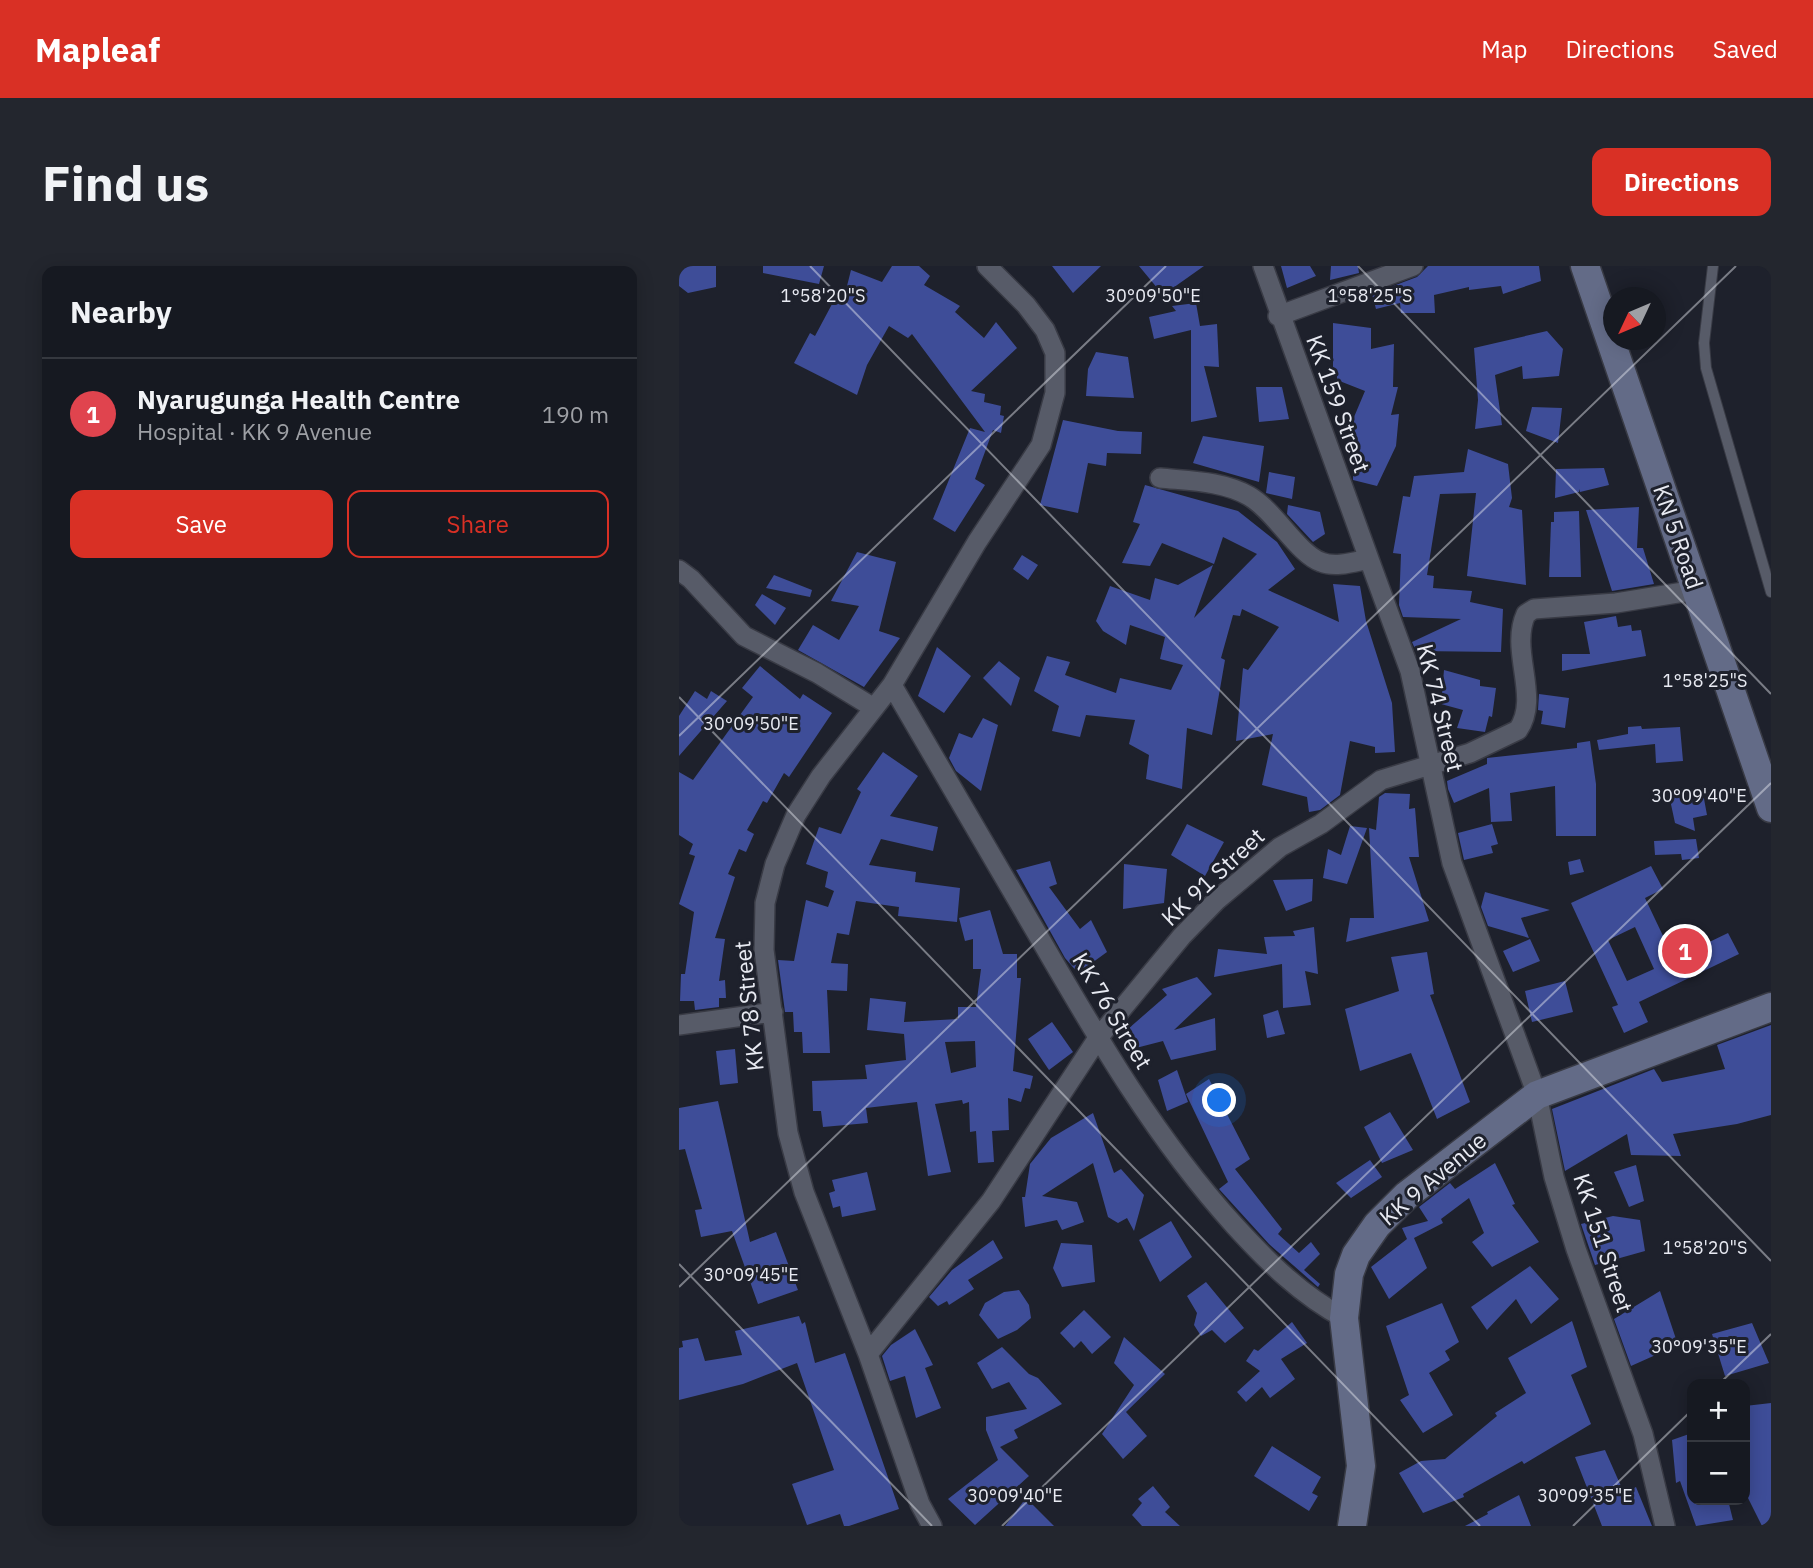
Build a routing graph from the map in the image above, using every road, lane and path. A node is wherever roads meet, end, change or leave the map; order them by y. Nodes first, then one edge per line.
1 (987, 266) edge
2 (1263, 266) edge
3 (1413, 266) edge
4 (1585, 266) edge
5 (1713, 266) edge
6 (1278, 316) junction
7 (1160, 478) dead end
8 (1369, 559) junction
9 (679, 570) edge
10 (1696, 590) junction
11 (1771, 592) edge
12 (892, 685) junction
13 (874, 708) junction
14 (1429, 764) junction
15 (1771, 808) edge
16 (1771, 1007) edge
17 (773, 1012) junction
18 (679, 1025) edge
19 (1098, 1038) junction
20 (1537, 1095) junction
21 (1344, 1318) junction
22 (868, 1354) junction
23 (932, 1526) edge
24 (1352, 1526) edge
25 (1665, 1526) edge

1 - 12 street, KK 78 Street
2 - 6 street, KK 159 Street
3 - 6 street
4 - 10 main road, KN 5 Road
5 - 11 lane
6 - 8 street, KK 159 Street
7 - 8 street
8 - 14 street, KK 74 Street
9 - 13 street
10 - 14 street, KK 91 Street
10 - 15 main road, KN 5 Road
12 - 13 street, KK 78 Street
12 - 19 street, KK 76 Street
13 - 17 street, KK 78 Street
14 - 19 street, KK 91 Street
14 - 20 street, KK 74 Street
16 - 20 main road, KK 9 Avenue
17 - 18 street
17 - 22 street, KK 78 Street
19 - 21 street, KK 76 Street
19 - 22 street, KK 91 Street
20 - 21 main road, KK 9 Avenue
20 - 25 street, KK 151 Street
21 - 24 main road, KK 9 Avenue
22 - 23 street, KK 78 Street

